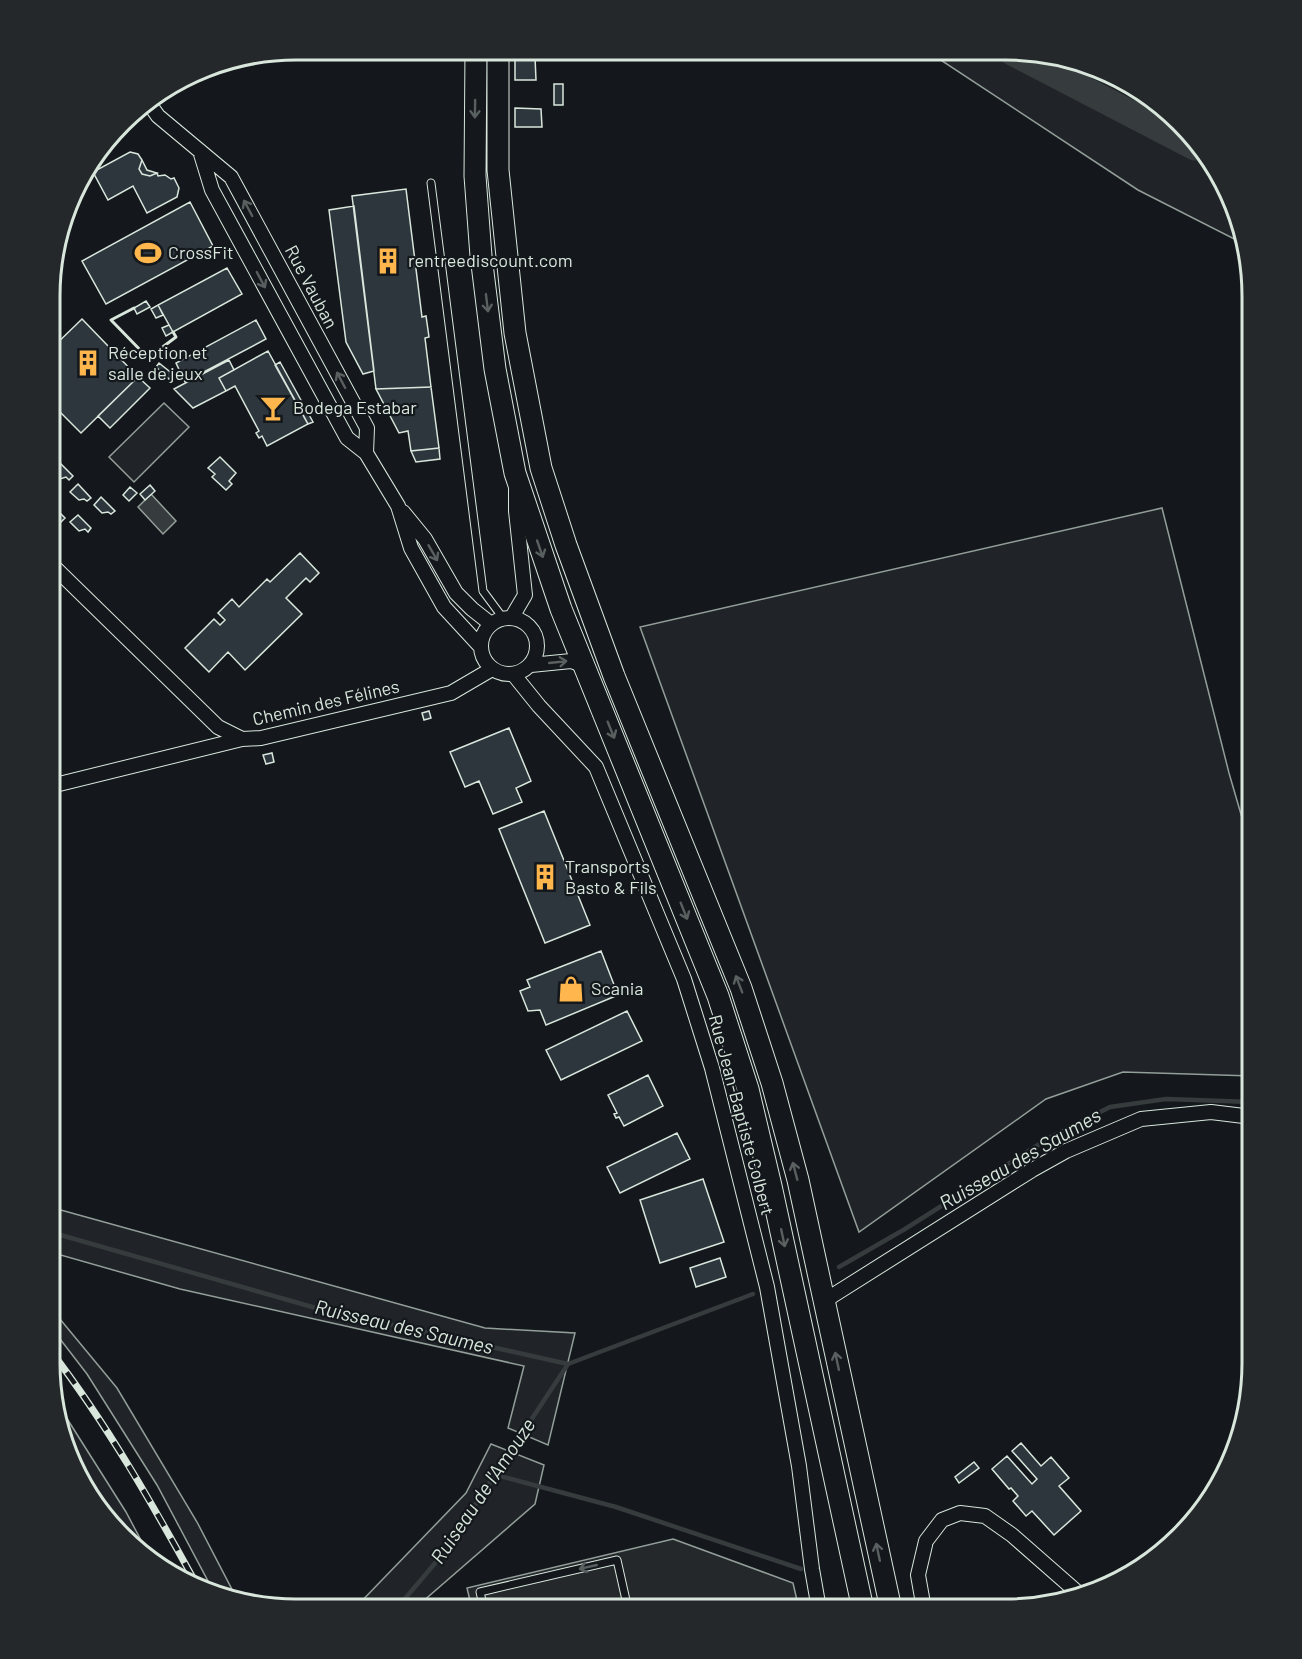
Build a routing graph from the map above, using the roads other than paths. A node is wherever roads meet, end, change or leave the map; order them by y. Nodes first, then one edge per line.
1 (476, 60) edge
2 (498, 60) edge
3 (153, 109) edge
4 (200, 151) junction
5 (430, 183) dead end
6 (366, 453) junction
7 (515, 473) junction
8 (398, 506) junction
9 (60, 573) edge
10 (502, 620) junction
11 (480, 646) junction
12 (531, 665) junction
13 (585, 666) junction
14 (492, 669) junction
15 (514, 675) junction
16 (242, 740) junction
17 (60, 784) edge
18 (1242, 1116) edge
19 (823, 1300) junction
20 (1073, 1589) edge
21 (481, 1599) edge
22 (626, 1599) edge
23 (817, 1599) edge
24 (861, 1599) edge
25 (889, 1599) edge
26 (922, 1599) edge

1 -> 7 main road
19 -> 2 main road
3 - 4 street, Rue Vauban
4 -> 6 street, Rue Vauban
6 -> 4 street, Rue Vauban
5 - 10 lane
6 - 8 street, Rue Vauban
7 - 10 street
7 -> 13 main road
8 -> 10 street, Rue Vauban
8 - 11 street, Rue Vauban
9 - 16 street, Chemin des Félines
10 - 11 street
10 - 12 street
11 - 14 street
12 -> 13 street
12 - 15 street
13 -> 24 main road
14 - 15 street
14 - 16 street, Chemin des Félines
15 - 23 street, Rue Jean-Baptiste Colbert
16 - 17 street
18 - 19 street
25 -> 19 main road
20 - 26 street
22 -> 21 lane

